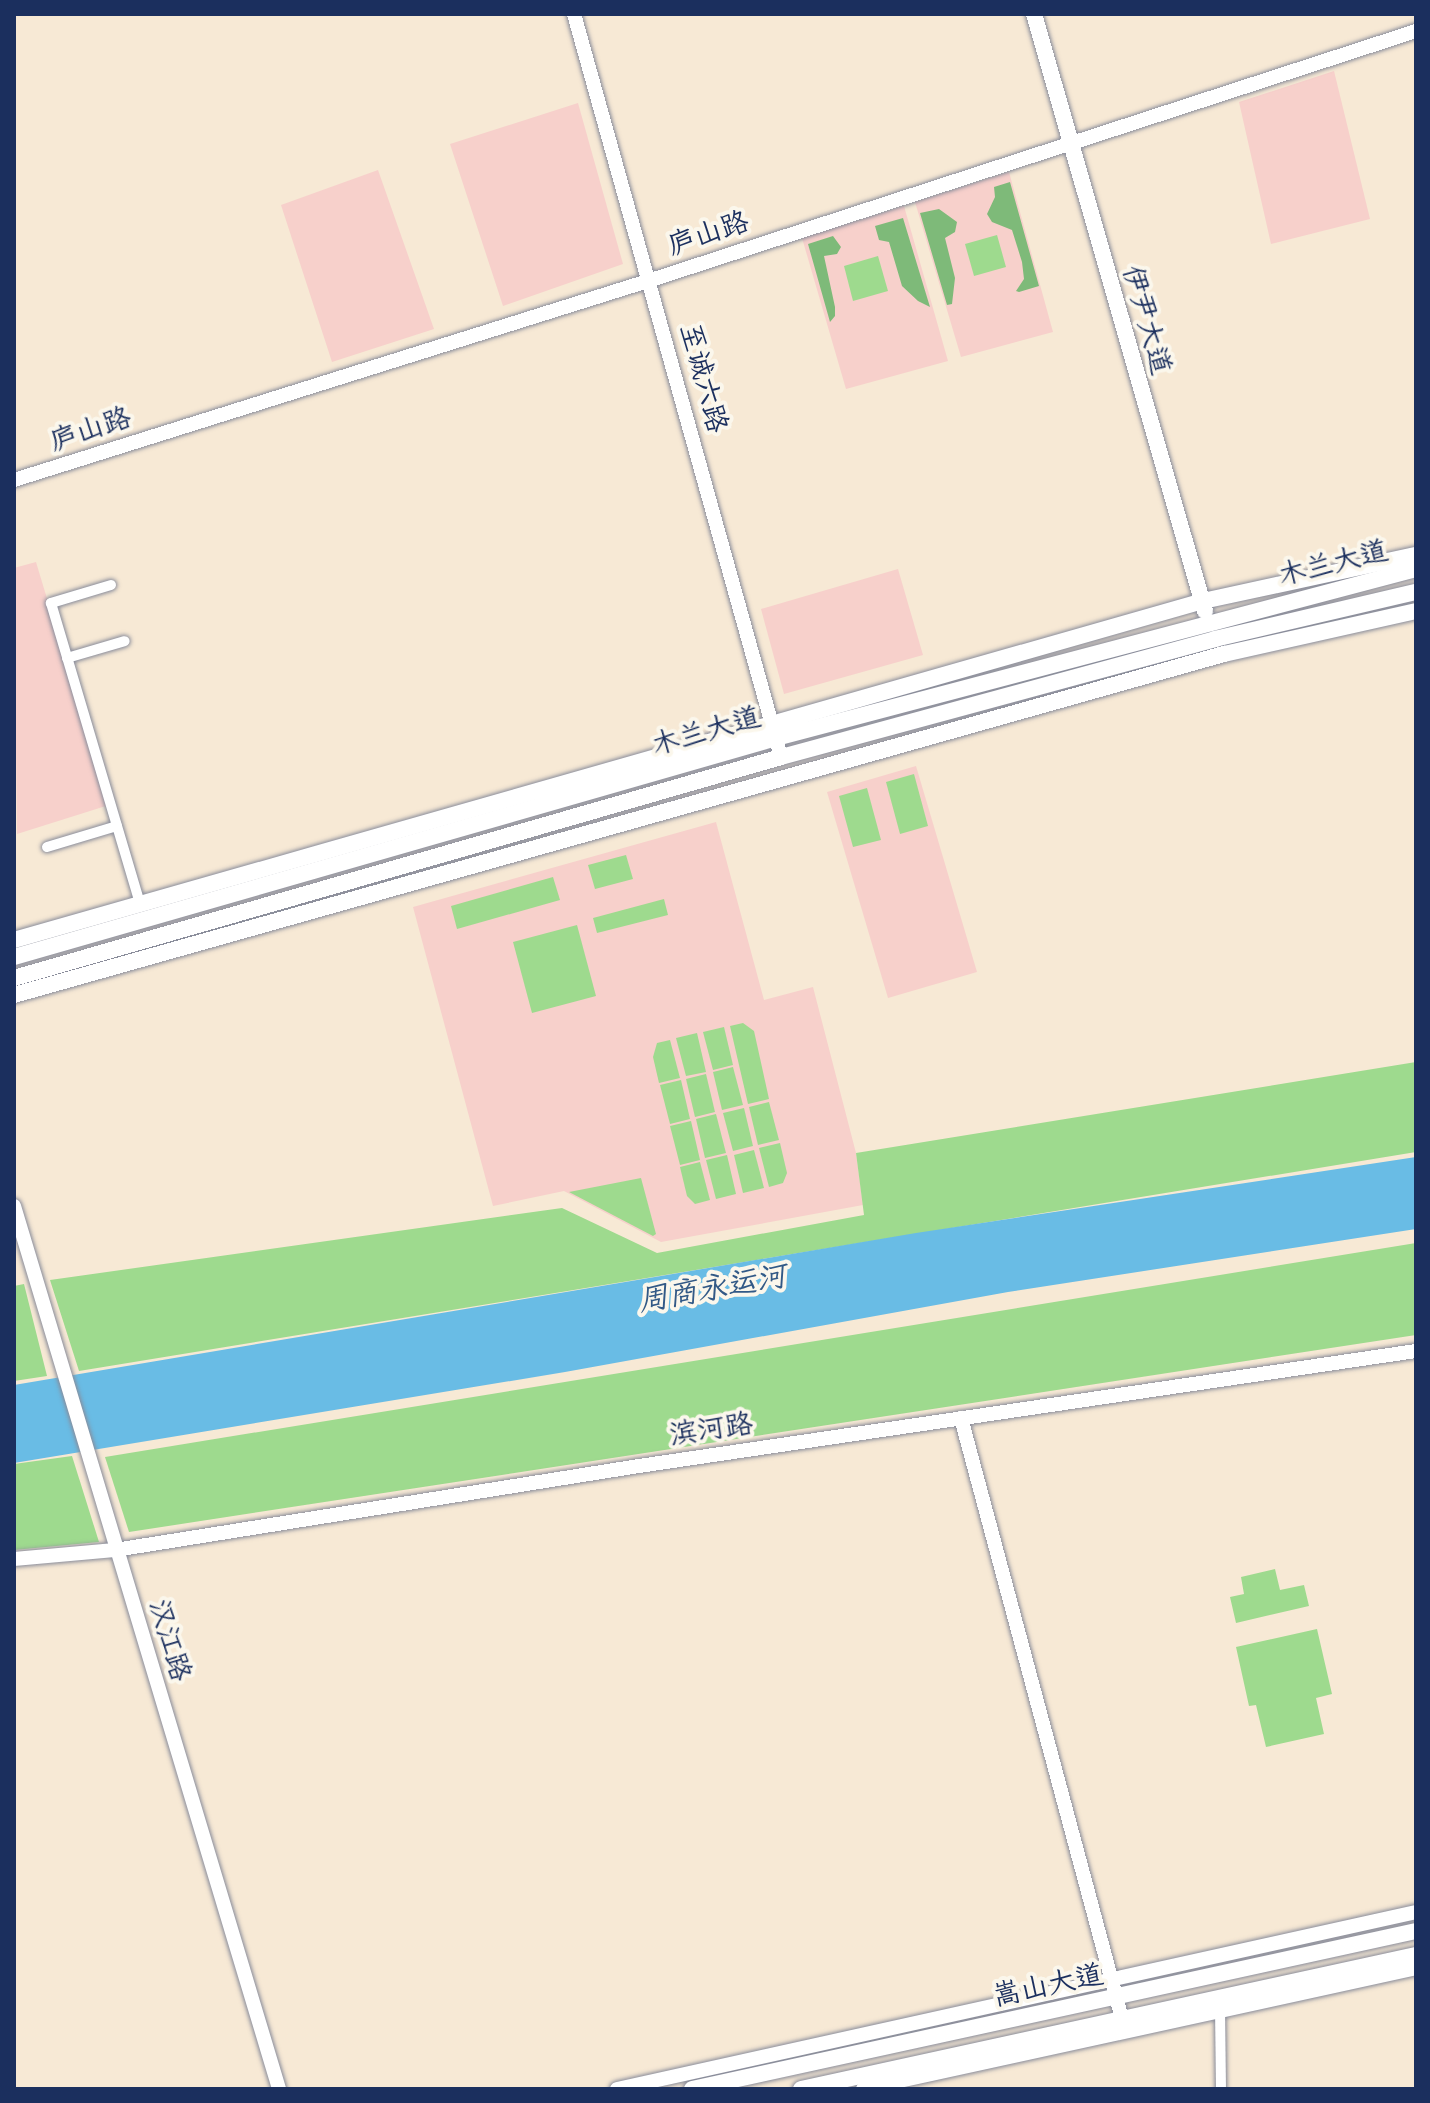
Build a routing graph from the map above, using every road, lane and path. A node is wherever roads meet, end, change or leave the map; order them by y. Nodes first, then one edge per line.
1 (574, 14) edge
2 (1034, 14) edge
3 (1416, 31) edge
4 (1068, 141) junction
5 (651, 280) junction
6 (14, 480) edge
7 (1416, 555) edge
8 (1416, 569) edge
9 (111, 585) dead end
10 (1416, 592) edge
11 (1203, 601) junction
12 (1416, 611) edge
13 (1208, 621) junction
14 (1215, 639) junction
15 (125, 641) dead end
16 (67, 658) junction
17 (773, 731) junction
18 (781, 757) junction
19 (117, 826) junction
20 (47, 847) dead end
21 (140, 904) junction
22 (14, 940) edge
23 (14, 957) edge
24 (14, 978) edge
25 (14, 995) edge
26 (14, 1206) edge
27 (1415, 1354) edge
28 (961, 1418) junction
29 (115, 1550) junction
30 (14, 1559) edge
31 (1416, 1912) edge
32 (1416, 1931) edge
33 (1416, 1955) edge
34 (1416, 1968) edge
35 (1112, 1979) junction
36 (1117, 1996) junction
37 (1220, 2004) junction
38 (1122, 2019) junction
39 (279, 2089) edge
40 (617, 2089) edge
41 (692, 2089) edge
42 (801, 2089) edge
43 (863, 2089) edge
44 (1221, 2089) edge

1 - 5 street, 至诚六路
2 - 4 main road, 伊尹大道
3 - 4 street, 庐山路
4 - 5 street, 庐山路
4 - 11 main road, 伊尹大道
5 - 6 street, 庐山路
5 - 17 street, 至诚六路
7 - 11 main road
8 - 13 main road, 木兰大道
9 - 16 street
10 - 14 main road, 木兰大道
11 - 13 main road, 伊尹大道
11 - 17 main road
12 - 25 main road
13 - 14 main road, 伊尹大道
13 - 17 main road, 木兰大道
14 - 18 main road, 木兰大道
15 - 16 street
16 - 19 street
17 - 18 street, 至诚六路
17 - 21 main road
17 - 23 main road, 木兰大道
18 - 24 main road, 木兰大道
19 - 20 street
19 - 21 street
21 - 22 main road
26 - 29 street, 汉江路
27 - 28 street, 滨河路
28 - 29 street, 滨河路
28 - 35 street
29 - 30 street, 滨河路
29 - 39 street, 汉江路
31 - 35 street
32 - 36 main road, 嵩山大道
33 - 37 main road, 嵩山大道
34 - 37 street
35 - 36 street
35 - 40 street
36 - 38 street
36 - 41 main road, 嵩山大道
37 - 38 main road, 嵩山大道
37 - 43 street
37 - 44 street
38 - 42 main road, 嵩山大道

